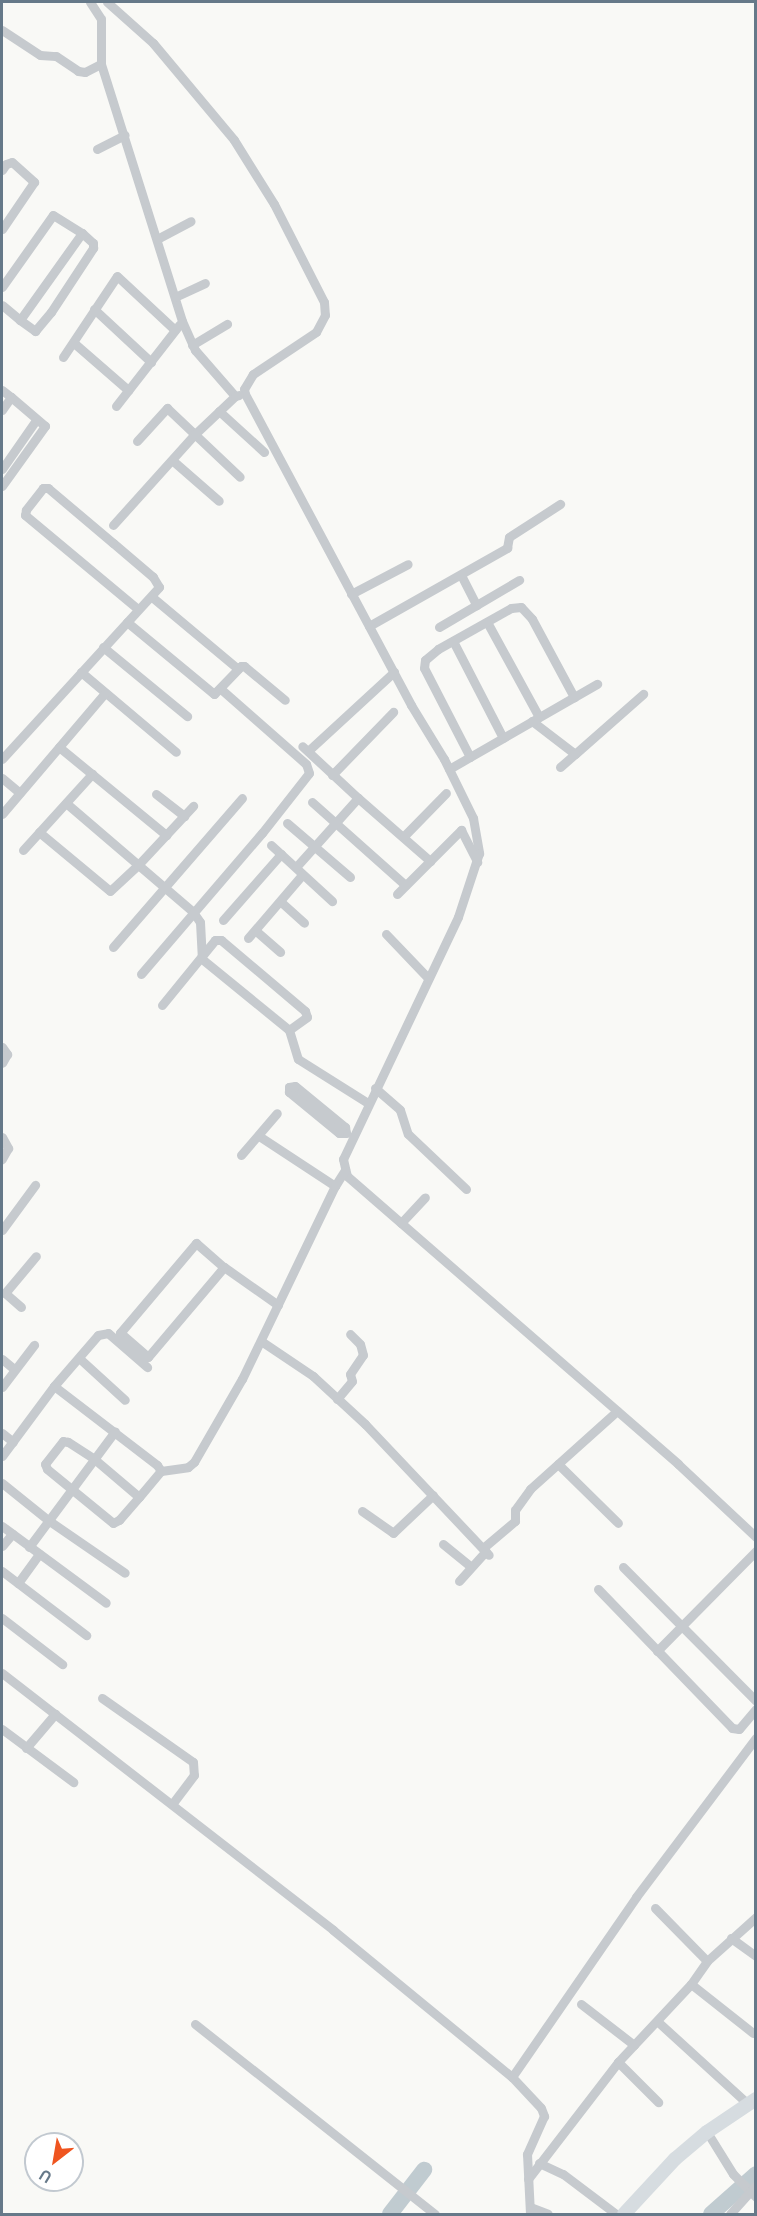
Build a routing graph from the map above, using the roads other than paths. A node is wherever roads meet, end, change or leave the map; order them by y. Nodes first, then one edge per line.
1 (90, 2) edge
2 (107, 2) edge
3 (2, 30) edge
4 (101, 64) junction
5 (125, 135) junction
6 (97, 149) dead end
7 (2, 170) edge
8 (191, 221) dead end
9 (2, 230) edge
10 (81, 233) junction
11 (158, 239) junction
12 (205, 283) dead end
13 (2, 287) edge
14 (175, 297) junction
15 (2, 306) edge
16 (94, 309) junction
17 (20, 320) junction
18 (182, 321) junction
19 (227, 324) dead end
20 (175, 330) junction
21 (75, 343) junction
22 (192, 345) junction
23 (63, 357) dead end
24 (151, 362) junction
25 (2, 390) edge
26 (128, 390) junction
27 (245, 394) junction
28 (235, 396) junction
29 (11, 397) junction
30 (116, 406) dead end
31 (2, 410) edge
32 (219, 411) junction
33 (36, 420) junction
34 (195, 434) junction
35 (137, 441) dead end
36 (264, 452) dead end
37 (172, 460) junction
38 (2, 469) edge
39 (240, 477) dead end
40 (2, 486) edge
41 (219, 501) dead end
42 (560, 504) dead end
43 (113, 525) dead end
44 (408, 564) dead end
45 (461, 575) junction
46 (519, 580) dead end
47 (351, 594) junction
48 (152, 597) junction
49 (476, 605) junction
50 (138, 609) junction
51 (127, 622) junction
52 (487, 622) junction
53 (369, 626) junction
54 (439, 627) dead end
55 (453, 641) junction
56 (104, 647) junction
57 (238, 669) junction
58 (81, 672) junction
59 (394, 672) junction
60 (597, 684) dead end
61 (221, 689) junction
62 (105, 693) junction
63 (643, 694) dead end
64 (574, 697) junction
65 (285, 700) dead end
66 (393, 712) dead end
67 (187, 716) dead end
68 (535, 719) junction
69 (503, 738) junction
70 (59, 747) junction
71 (176, 752) dead end
72 (574, 754) junction
73 (470, 758) junction
74 (2, 759) edge
75 (560, 767) dead end
76 (449, 769) junction
77 (92, 774) junction
78 (332, 775) junction
79 (2, 778) edge
80 (20, 793) junction
81 (446, 793) dead end
82 (156, 794) dead end
83 (242, 798) dead end
84 (358, 798) junction
85 (312, 802) dead end
86 (66, 803) junction
87 (193, 806) dead end
88 (2, 814) edge
89 (184, 816) junction
90 (287, 823) dead end
91 (334, 823) junction
92 (39, 832) junction
93 (166, 835) junction
94 (404, 836) junction
95 (271, 846) dead end
96 (313, 848) junction
97 (23, 850) dead end
98 (281, 854) junction
99 (430, 861) junction
100 (477, 862) junction
101 (138, 865) junction
102 (299, 871) junction
103 (350, 877) dead end
104 (405, 885) junction
105 (164, 886) junction
106 (397, 894) dead end
107 (332, 901) dead end
108 (281, 902) junction
109 (193, 912) junction
110 (223, 920) dead end
111 (304, 923) dead end
112 (256, 931) junction
113 (386, 934) dead end
114 (248, 938) dead end
115 (113, 947) dead end
116 (280, 952) dead end
117 (202, 958) junction
118 (141, 974) dead end
119 (428, 978) junction
120 (162, 1005) dead end
121 (289, 1030) junction
122 (2, 1047) edge
123 (2, 1063) edge
124 (375, 1088) junction
125 (368, 1103) junction
126 (277, 1113) dead end
127 (259, 1136) junction
128 (349, 1136) junction
129 (2, 1137) edge
130 (241, 1155) dead end
131 (2, 1159) edge
132 (345, 1170) junction
133 (35, 1185) dead end
134 (335, 1186) junction
135 (466, 1190) dead end
136 (425, 1197) dead end
137 (401, 1223) junction
138 (2, 1230) edge
139 (36, 1256) dead end
140 (224, 1267) junction
141 (3, 1291) edge
142 (278, 1305) junction
143 (21, 1307) dead end
144 (350, 1334) dead end
145 (261, 1341) junction
146 (34, 1344) dead end
147 (80, 1358) junction
148 (2, 1359) edge
149 (147, 1367) dead end
150 (14, 1369) junction
151 (54, 1386) junction
152 (2, 1387) edge
153 (337, 1399) junction
154 (125, 1400) dead end
155 (617, 1411) junction
156 (115, 1431) junction
157 (2, 1433) edge
158 (13, 1442) junction
159 (2, 1456) edge
160 (93, 1458) junction
161 (558, 1464) junction
162 (162, 1471) junction
163 (2, 1483) edge
164 (70, 1489) junction
165 (433, 1495) junction
166 (139, 1497) junction
167 (362, 1510) dead end
168 (48, 1520) junction
169 (618, 1523) dead end
170 (2, 1526) edge
171 (12, 1534) junction
172 (756, 1537) edge
173 (442, 1544) dead end
174 (2, 1546) edge
175 (29, 1547) junction
176 (756, 1551) edge
177 (486, 1552) junction
178 (39, 1554) junction
179 (471, 1567) junction
180 (622, 1567) dead end
181 (2, 1573) edge
182 (125, 1573) dead end
183 (459, 1581) dead end
184 (18, 1582) junction
185 (598, 1589) dead end
186 (106, 1603) dead end
187 (2, 1618) edge
188 (682, 1626) junction
189 (86, 1635) dead end
190 (657, 1651) junction
191 (62, 1664) dead end
192 (2, 1673) edge
193 (102, 1698) dead end
194 (756, 1701) edge
195 (756, 1709) edge
196 (55, 1714) junction
197 (2, 1729) edge
198 (756, 1738) edge
199 (26, 1748) junction
200 (73, 1782) dead end
201 (172, 1804) junction
202 (655, 1908) dead end
203 (756, 1917) edge
204 (731, 1938) junction
205 (756, 1956) edge
206 (707, 1961) junction
207 (691, 1984) junction
208 (581, 2004) dead end
209 (657, 2021) junction
210 (195, 2024) dead end
211 (753, 2033) dead end
212 (634, 2045) junction
213 (618, 2062) junction
214 (511, 2075) junction
215 (658, 2102) dead end
216 (752, 2102) edge
217 (707, 2132) junction
218 (539, 2163) junction
219 (528, 2179) junction
220 (752, 2190) edge
221 (530, 2211) edge
222 (434, 2214) edge
223 (548, 2214) edge
224 (616, 2214) edge
225 (624, 2214) edge
226 (730, 2214) edge

1 - 4 street
2 - 27 street
3 - 4 street
4 - 5 street
5 - 6 street
5 - 11 street
7 - 9 street
8 - 11 street
10 - 13 street
10 - 17 street
10 - 17 street
11 - 14 street
12 - 14 street
14 - 18 street
15 - 17 street
16 - 20 street
16 - 21 street
16 - 24 street
18 - 20 street
18 - 22 street
19 - 22 street
20 - 24 street
21 - 23 street
21 - 26 street
22 - 28 street
24 - 26 street
25 - 29 street
26 - 30 street
27 - 28 street
27 - 47 street
28 - 32 street
29 - 31 street
29 - 33 street
32 - 34 street
32 - 36 street
33 - 38 street
33 - 40 street
34 - 35 street
34 - 37 street
34 - 39 street
37 - 41 street
37 - 43 street
42 - 45 street
44 - 47 street
45 - 49 street
45 - 53 street
46 - 49 street
47 - 53 street
48 - 50 street
48 - 50 street
48 - 57 street
49 - 54 street
50 - 51 street
51 - 56 street
51 - 61 street
52 - 55 street
52 - 64 street
52 - 68 street
53 - 59 street
55 - 69 street
55 - 73 street
56 - 58 street
56 - 67 street
57 - 61 street
57 - 65 street
58 - 62 street
58 - 74 street
59 - 76 street
59 - 78 street
60 - 64 street
61 - 109 street
62 - 70 street
62 - 71 street
63 - 72 street
64 - 68 street
66 - 78 street
68 - 69 street
68 - 72 street
69 - 73 street
70 - 77 street
70 - 80 street
72 - 75 street
73 - 76 street
76 - 100 street
77 - 86 street
77 - 93 street
78 - 84 street
79 - 80 street
80 - 88 street
81 - 94 street
82 - 89 street
83 - 105 street
84 - 91 street
84 - 94 street
85 - 91 street
86 - 92 street
86 - 101 street
87 - 89 street
89 - 93 street
90 - 96 street
91 - 96 street
91 - 104 street
92 - 97 street
92 - 101 street
93 - 101 street
94 - 99 street
95 - 98 street
96 - 102 street
96 - 103 street
98 - 102 street
98 - 110 street
99 - 100 street
99 - 104 street
100 - 119 street
101 - 105 street
102 - 107 street
102 - 108 street
104 - 106 street
105 - 109 street
105 - 115 street
108 - 111 street
108 - 112 street
109 - 117 street
109 - 118 street
112 - 114 street
112 - 116 street
113 - 119 street
117 - 120 street
117 - 121 street
117 - 121 street
119 - 124 street
121 - 125 street
122 - 123 street
124 - 125 street
124 - 135 street
125 - 128 street
126 - 127 street
127 - 130 street
127 - 134 street
128 - 128 street
128 - 132 street
129 - 131 street
132 - 134 street
132 - 137 street
133 - 138 street
134 - 142 street
136 - 137 street
137 - 155 street
139 - 141 street
140 - 140 street
140 - 142 street
141 - 143 street
142 - 145 street
144 - 153 street
145 - 153 street
145 - 162 street
146 - 150 street
147 - 149 street
147 - 151 street
147 - 154 street
148 - 150 street
150 - 152 street
151 - 156 street
151 - 158 street
153 - 165 street
155 - 161 street
155 - 172 street
156 - 160 street
156 - 162 street
157 - 158 street
158 - 159 street
160 - 164 street
160 - 164 street
160 - 166 street
161 - 169 street
161 - 177 street
162 - 166 street
163 - 168 street
164 - 166 street
164 - 168 street
165 - 167 street
165 - 177 street
168 - 175 street
168 - 182 street
170 - 171 street
171 - 174 street
171 - 175 street
173 - 179 street
175 - 178 street
176 - 188 street
177 - 179 street
178 - 184 street
178 - 186 street
179 - 183 street
180 - 188 street
181 - 184 street
184 - 189 street
185 - 190 street
187 - 191 street
188 - 190 street
188 - 194 street
190 - 195 street
192 - 196 street
193 - 201 street
196 - 199 street
196 - 201 street
197 - 199 street
198 - 214 street
199 - 200 street
201 - 214 street
202 - 206 street
203 - 204 street
204 - 205 street
204 - 206 street
206 - 207 street
207 - 209 street
207 - 211 street
208 - 212 street
209 - 212 street
209 - 216 street
210 - 222 street
212 - 213 street
213 - 215 street
213 - 218 street
214 - 219 street
216 - 217 main road
217 - 220 street
217 - 225 main road
218 - 219 street
218 - 224 street
219 - 221 street
220 - 226 street
221 - 223 street

